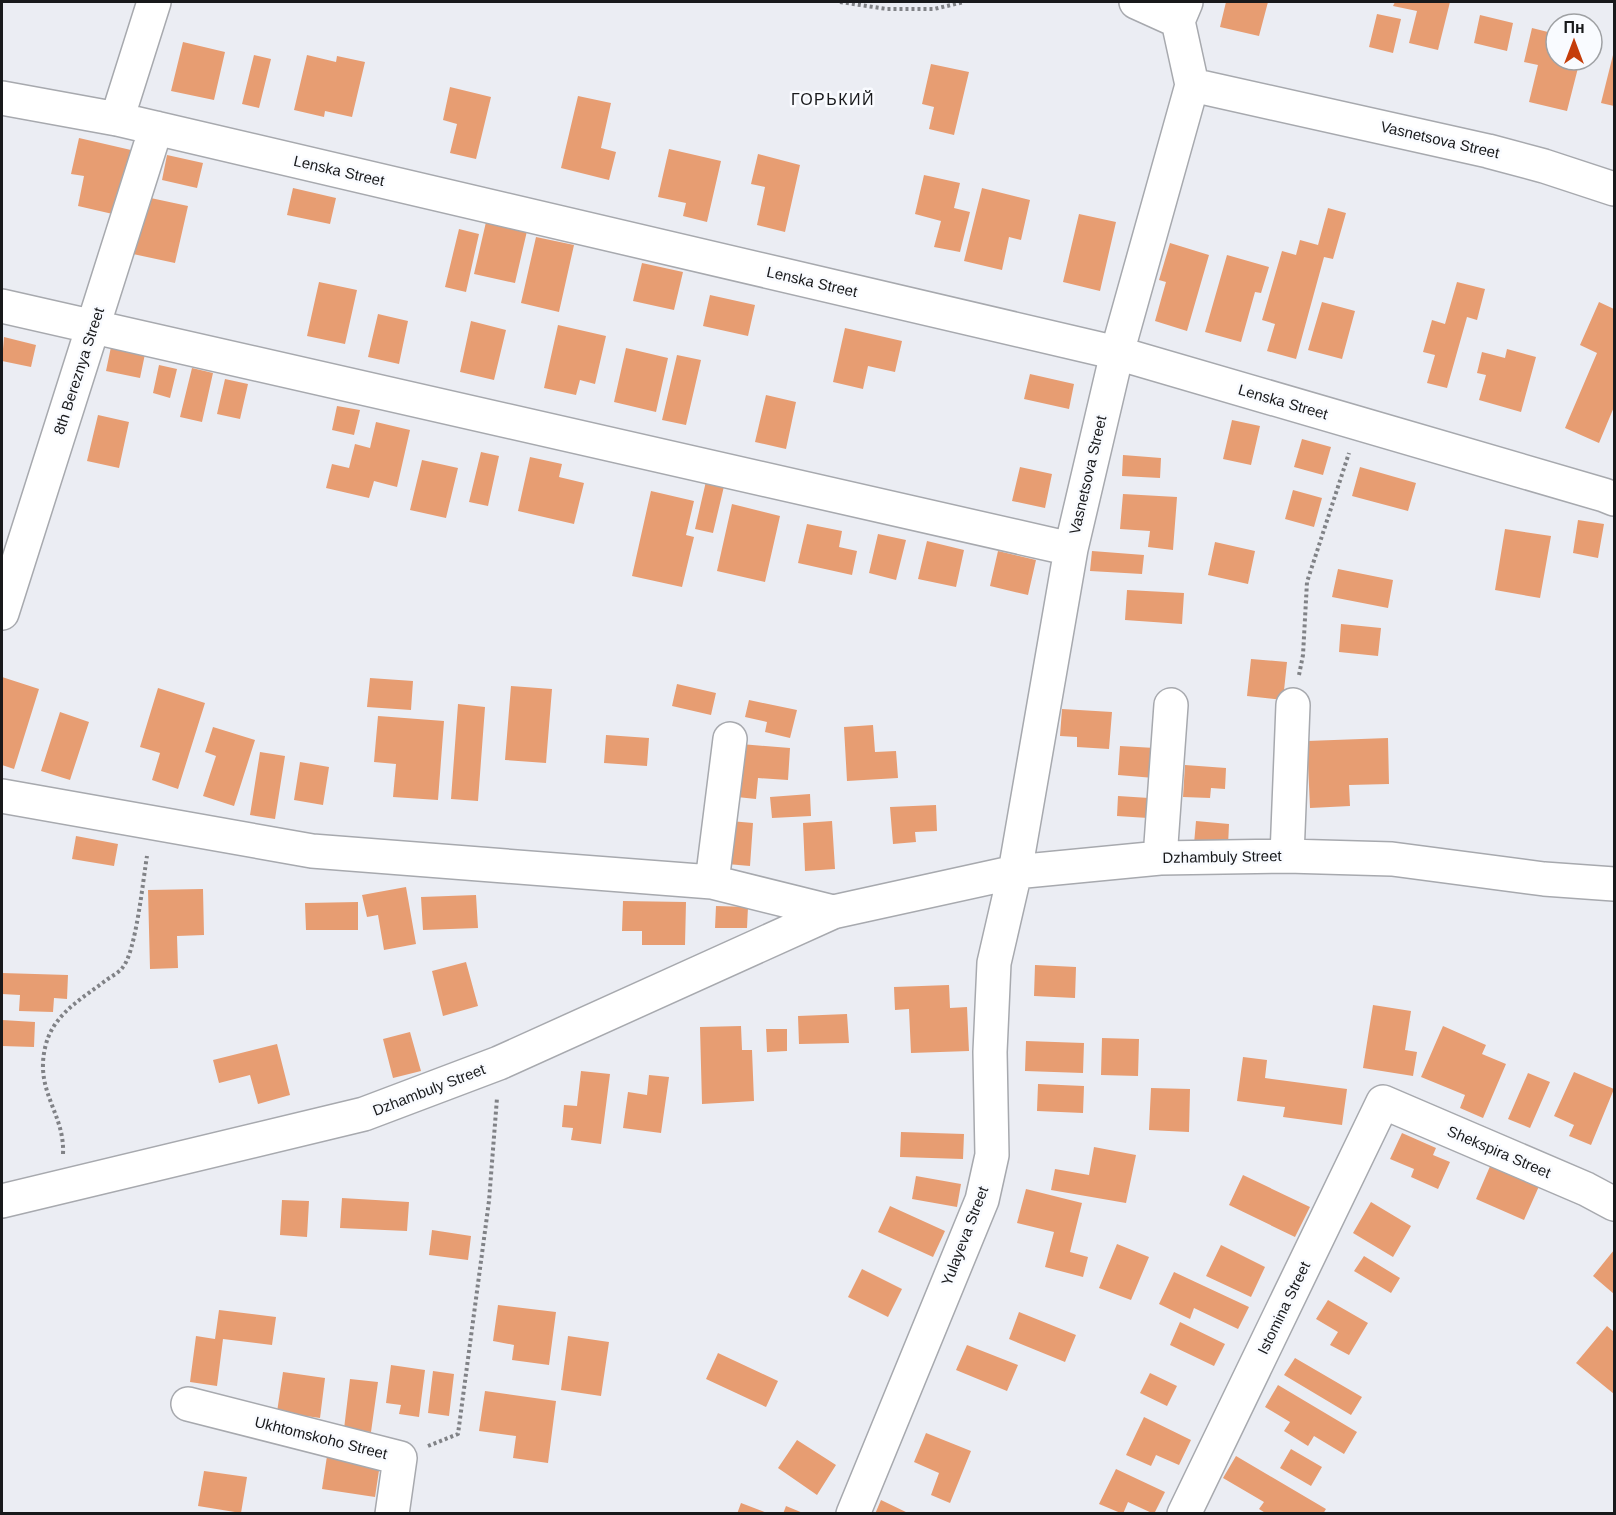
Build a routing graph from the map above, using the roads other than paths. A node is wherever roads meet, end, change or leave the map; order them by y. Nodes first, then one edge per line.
1 (154, 2) edge
2 (1136, 2) edge
3 (1182, 11) edge
4 (1192, 85) junction
5 (2, 98) edge
6 (117, 119) junction
7 (156, 128) junction
8 (1614, 189) edge
9 (2, 306) edge
10 (92, 328) junction
11 (1117, 353) junction
12 (1614, 499) edge
13 (1071, 549) junction
14 (2, 613) edge
15 (1171, 705) dead end
16 (1293, 705) road end
17 (730, 739) dead end
18 (2, 796) edge
19 (1287, 856) junction
20 (1160, 858) junction
21 (1015, 872) junction
22 (712, 882) junction
23 (1614, 884) edge
24 (833, 912) junction
25 (1383, 1102) joint
26 (2, 1201) edge
27 (1614, 1204) edge
28 (188, 1404) dead end
29 (392, 1514) edge
30 (853, 1514) edge
31 (1184, 1514) edge

1 - 6 street
2 - 3 street
3 - 4 street, Vasnetsova Street
4 - 8 street, Vasnetsova Street
4 - 11 street, Vasnetsova Street
5 - 6 street, Lenska Street
6 - 7 street, Lenska Street
7 - 10 street, 8th Bereznya Street
7 - 11 street, Lenska Street
9 - 10 street
10 - 13 street
10 - 14 street, 8th Bereznya Street
11 - 12 street, Lenska Street
11 - 13 street, Vasnetsova Street
13 - 21 street, Vasnetsova Street
15 - 20 street
16 - 19 street
17 - 22 street
18 - 22 street, Dzhambuly Street
19 - 20 street, Dzhambuly Street
19 - 23 street, Dzhambuly Street
20 - 21 street, Dzhambuly Street
21 - 24 street, Dzhambuly Street
21 - 30 street, Yulayeva Street
22 - 24 street, Dzhambuly Street
24 - 26 street, Dzhambuly Street
25 - 27 street, Shekspira Street
25 - 31 street, Istomina Street
28 - 29 street, Ukhtomskoho Street

